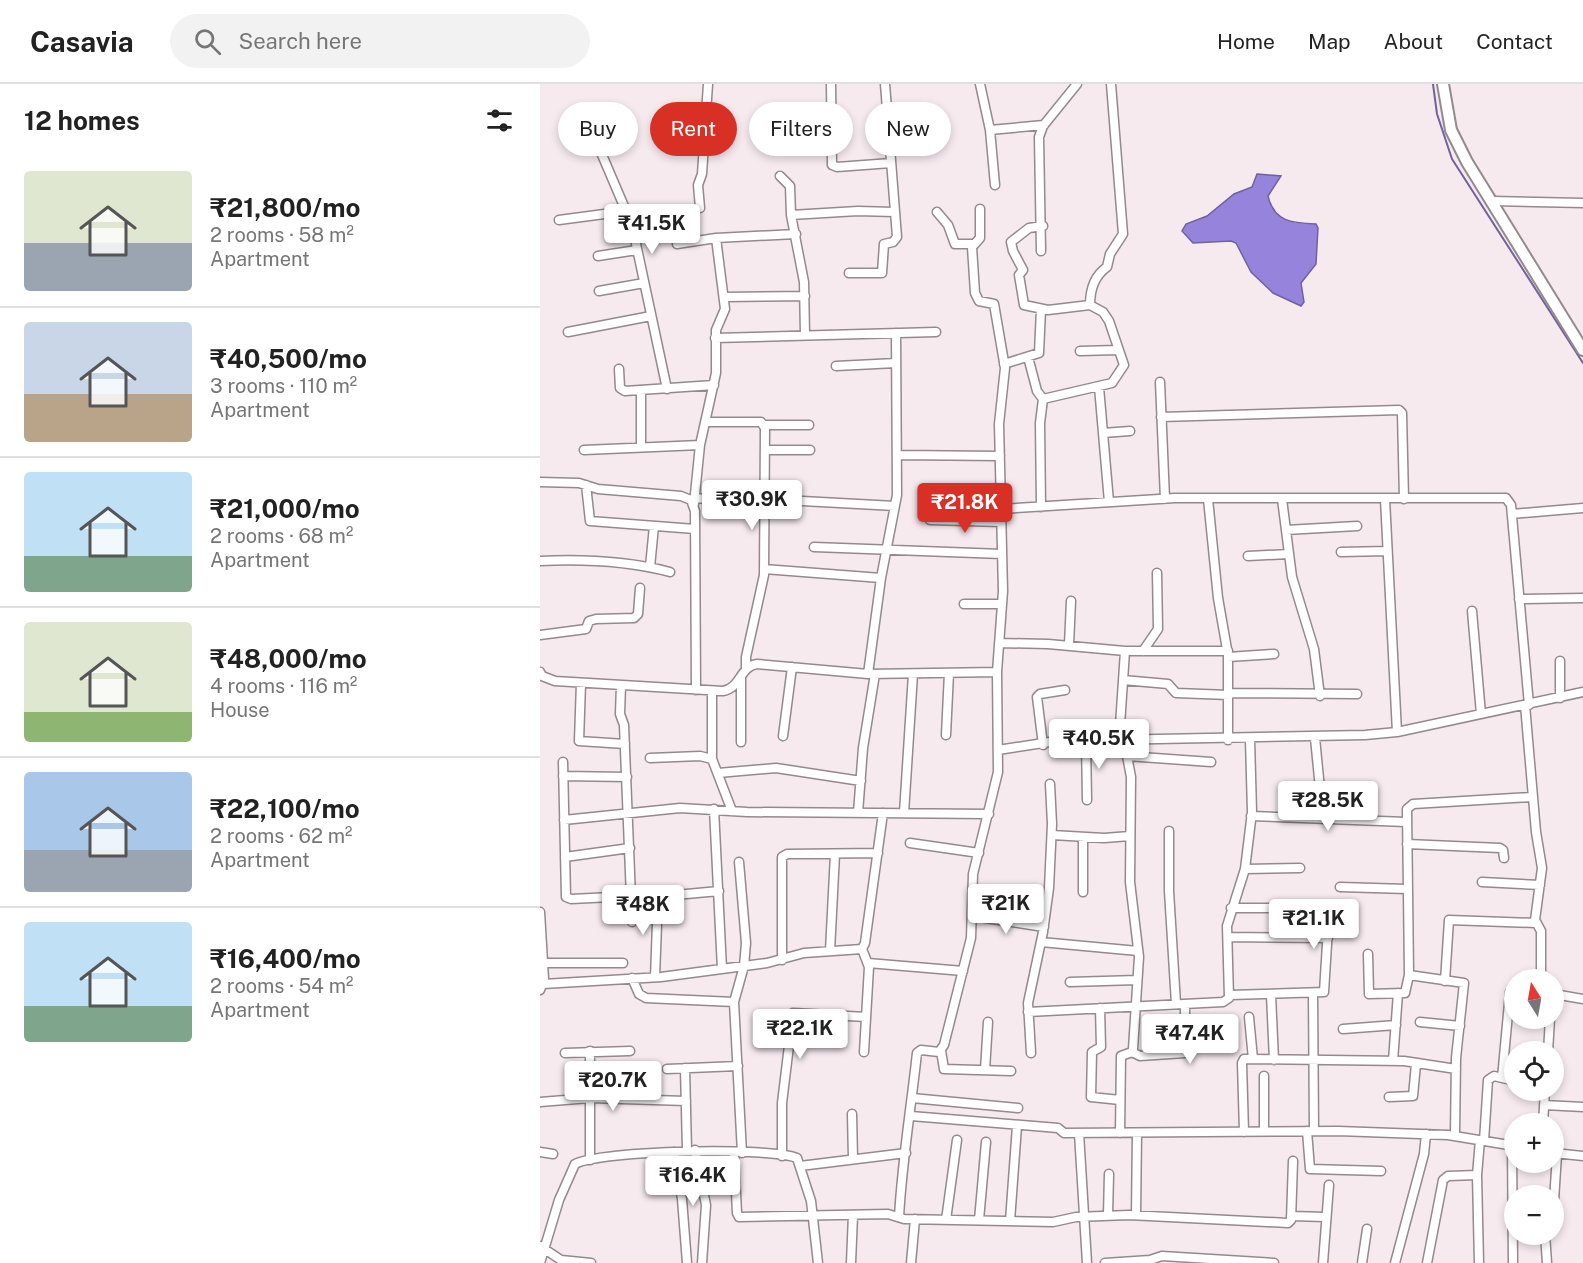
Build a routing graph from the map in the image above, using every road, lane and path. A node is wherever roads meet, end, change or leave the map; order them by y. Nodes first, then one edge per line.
1 (708, 84) edge
2 (831, 84) edge
3 (885, 84) edge
4 (980, 84) edge
5 (1077, 84) edge
6 (1111, 84) edge
7 (1443, 84) edge
8 (1044, 125) junction
9 (990, 130) junction
10 (603, 156) edge
11 (891, 164) junction
12 (780, 176) dead end
13 (995, 185) dead end
14 (1492, 201) junction
15 (1583, 203) edge
16 (700, 208) dead end
17 (980, 209) dead end
18 (627, 211) junction
19 (894, 212) junction
20 (937, 212) dead end
21 (790, 215) junction
22 (559, 220) dead end
23 (1042, 226) junction
24 (796, 234) junction
25 (716, 238) junction
26 (677, 244) dead end
27 (974, 244) junction
28 (637, 250) junction
29 (1041, 251) dead end
30 (597, 256) dead end
31 (849, 273) dead end
32 (644, 283) junction
33 (599, 291) dead end
34 (805, 296) junction
35 (725, 297) junction
36 (1090, 305) junction
37 (1041, 309) junction
38 (651, 315) junction
39 (568, 332) dead end
40 (936, 332) dead end
41 (896, 333) junction
42 (805, 335) junction
43 (715, 338) junction
44 (1118, 350) junction
45 (1583, 350) edge
46 (1080, 351) dead end
47 (1028, 357) junction
48 (896, 363) junction
49 (1004, 364) junction
50 (836, 366) dead end
51 (619, 369) dead end
52 (1160, 382) dead end
53 (714, 385) junction
54 (1099, 387) junction
55 (667, 388) junction
56 (641, 390) junction
57 (1043, 399) junction
58 (1161, 417) junction
59 (706, 422) junction
60 (765, 425) junction
61 (809, 425) dead end
62 (1130, 431) dead end
63 (1103, 433) junction
64 (640, 446) junction
65 (700, 446) junction
66 (584, 450) dead end
67 (765, 450) junction
68 (810, 450) dead end
69 (898, 455) junction
70 (1000, 456) junction
71 (540, 482) edge
72 (586, 484) junction
73 (1404, 498) junction
74 (1165, 499) junction
75 (1208, 499) junction
76 (1386, 499) junction
77 (1282, 500) junction
78 (694, 501) junction
79 (765, 501) junction
80 (1109, 502) junction
81 (895, 506) junction
82 (1041, 507) junction
83 (1583, 508) edge
84 (1001, 509) junction
85 (1512, 514) junction
86 (930, 520) dead end
87 (1001, 522) junction
88 (654, 526) junction
89 (1357, 526) dead end
90 (695, 529) junction
91 (1286, 530) junction
92 (814, 547) dead end
93 (886, 550) junction
94 (1387, 551) junction
95 (1341, 552) dead end
96 (1002, 554) junction
97 (1289, 554) junction
98 (1248, 556) dead end
99 (540, 561) edge
100 (650, 567) junction
101 (764, 570) junction
102 (670, 572) dead end
103 (1157, 573) dead end
104 (881, 578) junction
105 (640, 588) dead end
106 (1583, 598) edge
107 (1519, 599) junction
108 (1071, 601) dead end
109 (964, 604) dead end
110 (1002, 604) junction
111 (1472, 611) dead end
112 (540, 635) edge
113 (999, 643) junction
114 (1069, 645) junction
115 (1125, 651) junction
116 (1143, 651) junction
117 (1228, 654) junction
118 (1274, 654) dead end
119 (1560, 661) dead end
120 (792, 667) junction
121 (746, 669) junction
122 (540, 672) edge
123 (997, 672) junction
124 (949, 673) junction
125 (872, 674) junction
126 (913, 674) junction
127 (741, 677) junction
128 (1123, 680) junction
129 (581, 683) junction
130 (621, 685) junction
131 (696, 690) junction
132 (1065, 690) dead end
133 (712, 691) junction
134 (1583, 692) edge
135 (1229, 694) junction
136 (1357, 694) dead end
137 (1320, 696) junction
138 (1560, 698) junction
139 (1527, 705) junction
140 (1481, 714) junction
141 (1397, 732) junction
142 (946, 735) dead end
143 (783, 736) dead end
144 (1315, 738) junction
145 (1121, 740) junction
146 (1228, 740) junction
147 (1250, 740) junction
148 (1086, 741) junction
149 (741, 742) dead end
150 (625, 744) junction
151 (1043, 745) junction
152 (998, 750) junction
153 (1128, 756) junction
154 (650, 758) dead end
155 (712, 759) junction
156 (563, 762) dead end
157 (1211, 762) dead end
158 (718, 773) junction
159 (563, 776) junction
160 (627, 777) junction
161 (861, 781) junction
162 (1050, 784) dead end
163 (1532, 797) junction
164 (1087, 800) dead end
165 (714, 809) junction
166 (732, 811) junction
167 (858, 813) junction
168 (883, 813) junction
169 (904, 813) junction
170 (629, 814) junction
171 (989, 814) junction
172 (1251, 816) junction
173 (1323, 819) junction
174 (564, 820) junction
175 (1406, 822) junction
176 (1169, 831) dead end
177 (1052, 835) junction
178 (1130, 836) junction
179 (1083, 838) junction
180 (910, 843) dead end
181 (1407, 844) junction
182 (630, 848) junction
183 (979, 852) junction
184 (879, 853) junction
185 (835, 854) junction
186 (565, 857) junction
187 (1504, 858) dead end
188 (738, 862) dead end
189 (1245, 868) junction
190 (1300, 868) dead end
191 (1482, 882) dead end
192 (1540, 885) junction
193 (1340, 887) dead end
194 (1407, 889) junction
195 (719, 891) junction
196 (1083, 892) dead end
197 (658, 897) junction
198 (632, 898) junction
199 (1231, 908) junction
200 (540, 912) edge
201 (972, 916) junction
202 (540, 921) edge
203 (632, 922) dead end
204 (1536, 923) junction
205 (1044, 927) junction
206 (1228, 936) junction
207 (1328, 938) junction
208 (1041, 942) junction
209 (862, 949) junction
210 (830, 951) junction
211 (1138, 951) junction
212 (1368, 954) dead end
213 (782, 960) junction
214 (544, 963) junction
215 (622, 963) dead end
216 (868, 963) junction
217 (744, 966) junction
218 (722, 969) junction
219 (1541, 969) edge
220 (963, 971) junction
221 (1408, 975) junction
222 (655, 977) junction
223 (632, 978) junction
224 (1137, 980) junction
225 (1445, 981) junction
226 (1070, 982) dead end
227 (542, 987) edge
228 (1398, 993) junction
229 (1313, 994) junction
230 (1230, 995) junction
231 (1271, 995) junction
232 (1564, 996) edge
233 (1583, 999) edge
234 (734, 1002) junction
235 (1181, 1004) junction
236 (1135, 1006) junction
237 (1100, 1008) junction
238 (1028, 1012) junction
239 (866, 1017) junction
240 (1249, 1017) dead end
241 (988, 1022) dead end
242 (1420, 1022) dead end
243 (1396, 1025) junction
244 (1460, 1026) junction
245 (1342, 1029) dead end
246 (1507, 1029) edge
247 (630, 1051) dead end
248 (940, 1051) junction
249 (590, 1052) junction
250 (864, 1052) dead end
251 (1132, 1052) junction
252 (565, 1053) dead end
253 (1031, 1053) dead end
254 (1253, 1059) junction
255 (1274, 1060) junction
256 (1313, 1061) junction
257 (1393, 1061) junction
258 (1416, 1064) junction
259 (738, 1066) junction
260 (685, 1068) junction
261 (667, 1069) dead end
262 (1456, 1069) junction
263 (985, 1071) junction
264 (1011, 1071) dead end
265 (1264, 1076) dead end
266 (1502, 1078) joint
267 (1389, 1097) dead end
268 (590, 1098) junction
269 (912, 1098) junction
270 (1120, 1100) junction
271 (686, 1101) junction
272 (1545, 1101) edge
273 (540, 1102) edge
274 (1545, 1105) junction
275 (1583, 1107) edge
276 (1018, 1108) dead end
277 (1544, 1113) edge
278 (852, 1114) dead end
279 (911, 1116) junction
280 (1017, 1126) junction
281 (1264, 1131) junction
282 (1310, 1131) junction
283 (1137, 1132) junction
284 (1244, 1132) junction
285 (1079, 1133) junction
286 (1120, 1133) junction
287 (1426, 1134) junction
288 (1455, 1136) junction
289 (957, 1140) dead end
290 (1482, 1140) junction
291 (986, 1142) dead end
292 (1504, 1144) edge
293 (691, 1150) junction
294 (540, 1152) edge
295 (674, 1152) junction
296 (738, 1153) junction
297 (906, 1153) junction
298 (553, 1154) dead end
299 (1564, 1154) edge
300 (782, 1156) junction
301 (1583, 1156) edge
302 (853, 1159) junction
303 (590, 1160) junction
304 (1293, 1161) dead end
305 (800, 1166) junction
306 (1381, 1171) dead end
307 (1514, 1173) edge
308 (1109, 1174) dead end
309 (1477, 1175) junction
310 (1329, 1185) dead end
311 (853, 1215) junction
312 (1108, 1215) junction
313 (1136, 1215) junction
314 (1084, 1216) junction
315 (1291, 1216) junction
316 (813, 1217) junction
317 (899, 1217) junction
318 (1326, 1217) junction
319 (915, 1219) junction
320 (946, 1220) junction
321 (979, 1220) junction
322 (1010, 1221) junction
323 (1367, 1229) dead end
324 (1545, 1245) edge
325 (542, 1246) edge
326 (1179, 1260) edge
327 (1217, 1261) edge
328 (1136, 1262) edge
329 (1248, 1262) edge
330 (540, 1263) edge
331 (591, 1263) edge
332 (687, 1263) edge
333 (702, 1263) edge
334 (818, 1263) edge
335 (851, 1263) edge
336 (911, 1263) edge
337 (1087, 1263) edge
338 (1105, 1263) edge
339 (1274, 1263) edge
340 (1323, 1263) edge
341 (1362, 1263) edge
342 (1395, 1263) edge
343 (1426, 1263) edge
344 (1479, 1263) edge
345 (1512, 1263) edge
346 (1546, 1263) edge

1 - 16 street
2 - 11 street
3 - 11 street
4 - 9 street
5 - 8 street
6 - 36 street
7 - 14 street
8 - 9 street
8 - 23 street
9 - 13 street
10 - 18 street
11 - 19 street
12 - 21 street
14 - 15 street
14 - 45 street
17 - 27 street
18 - 22 street
18 - 28 street
19 - 21 street
19 - 31 street
20 - 27 street
21 - 24 street
23 - 29 street
23 - 37 street
24 - 25 street
24 - 34 street
25 - 26 street
25 - 35 street
27 - 49 street
28 - 30 street
28 - 32 street
32 - 33 street
32 - 38 street
34 - 35 street
34 - 42 street
35 - 43 street
36 - 37 street
36 - 44 street
37 - 47 street
38 - 39 street
38 - 55 street
40 - 41 street
41 - 42 street
41 - 48 street
42 - 43 street
43 - 53 street
44 - 46 street
44 - 54 street
47 - 49 street
47 - 57 street
48 - 50 street
48 - 69 street
49 - 70 street
51 - 56 street
52 - 58 street
53 - 55 street
53 - 59 street
54 - 57 street
54 - 63 street
55 - 56 street
56 - 64 street
57 - 82 street
58 - 73 street
58 - 74 street
59 - 60 street
59 - 65 street
60 - 61 street
60 - 67 street
62 - 63 street
63 - 80 street
64 - 65 street
64 - 66 street
65 - 78 street
67 - 68 street
67 - 79 street
69 - 70 street
69 - 81 street
70 - 84 street
71 - 72 street
72 - 78 street
72 - 88 street
73 - 76 street
73 - 85 street
74 - 75 street
74 - 80 street
75 - 77 street
75 - 117 street
76 - 77 street
76 - 94 street
77 - 91 street
78 - 79 street
78 - 90 street
79 - 81 street
79 - 101 street
80 - 82 street
81 - 93 street
82 - 84 street
83 - 85 street
84 - 87 street
85 - 107 street
86 - 87 street
87 - 96 street
88 - 90 street
88 - 100 street
89 - 91 street
90 - 131 street
91 - 97 street
92 - 93 street
93 - 96 street
93 - 104 street
94 - 95 street
94 - 141 street
96 - 110 street
97 - 98 street
97 - 137 street
99 - 100 street
100 - 102 street
101 - 104 street
101 - 121 street
103 - 116 street
104 - 125 street
105 - 112 street
106 - 107 street
107 - 139 street
108 - 114 street
109 - 110 street
110 - 113 street
111 - 140 street
113 - 114 street
113 - 123 street
114 - 115 street
115 - 116 street
115 - 128 street
116 - 117 street
117 - 118 street
117 - 135 street
119 - 138 street
120 - 121 street
120 - 125 street
120 - 143 street
121 - 127 street
122 - 129 street
123 - 124 street
123 - 152 street
124 - 126 street
124 - 142 street
125 - 126 street
125 - 161 street
126 - 169 street
127 - 133 street
127 - 149 street
128 - 135 street
128 - 145 street
129 - 130 street
129 - 150 street
130 - 131 street
130 - 150 street
131 - 133 street
132 - 151 street
133 - 155 street
134 - 138 street
135 - 137 street
135 - 146 street
136 - 137 street
138 - 139 street
139 - 140 street
139 - 163 street
140 - 141 street
141 - 144 street
144 - 147 street
144 - 173 street
145 - 146 street
145 - 148 street
145 - 153 street
146 - 147 street
147 - 172 street
148 - 151 street
148 - 164 street
150 - 160 street
151 - 152 street
152 - 171 street
153 - 157 street
153 - 178 street
154 - 155 street
155 - 158 street
156 - 159 street
158 - 161 street
158 - 166 street
159 - 160 street
159 - 174 street
160 - 170 street
161 - 167 street
162 - 177 street
163 - 175 street
163 - 192 street
165 - 166 street
165 - 170 street
165 - 195 street
166 - 167 street
167 - 168 street
168 - 169 street
168 - 184 street
169 - 171 street
170 - 174 street
170 - 182 street
171 - 183 street
172 - 173 street
172 - 189 street
173 - 175 street
174 - 186 street
175 - 181 street
176 - 235 street
177 - 179 street
177 - 205 street
178 - 179 street
178 - 211 street
179 - 196 street
180 - 183 street
181 - 187 street
181 - 194 street
182 - 186 street
182 - 198 street
183 - 201 street
184 - 185 street
184 - 209 street
185 - 210 street
185 - 213 street
186 - 198 street
188 - 217 street
189 - 190 street
189 - 199 street
191 - 192 street
192 - 204 street
193 - 194 street
194 - 221 street
195 - 197 street
195 - 218 street
197 - 198 street
197 - 222 street
198 - 203 street
199 - 206 street
199 - 207 street
200 - 202 street
201 - 205 street
201 - 220 street
202 - 214 street
204 - 219 street
204 - 225 street
205 - 208 street
206 - 207 street
206 - 230 street
207 - 229 street
208 - 211 street
208 - 238 street
209 - 210 street
209 - 216 street
210 - 213 street
211 - 224 street
212 - 228 street
213 - 217 street
214 - 215 street
214 - 227 street
216 - 220 street
216 - 239 street
217 - 218 street
217 - 234 street
218 - 222 street
220 - 248 street
221 - 225 street
221 - 228 street
222 - 223 street
223 - 227 street
223 - 234 street
224 - 226 street
224 - 236 street
225 - 244 street
228 - 243 street
229 - 231 street
229 - 256 street
230 - 231 street
230 - 235 street
231 - 255 street
232 - 233 street
234 - 259 street
235 - 236 street
235 - 251 street
236 - 237 street
236 - 251 street
237 - 238 street
237 - 270 street
238 - 253 street
239 - 250 street
239 - 300 street
240 - 254 street
241 - 263 street
242 - 244 street
243 - 245 street
243 - 257 street
244 - 262 street
246 - 266 street
247 - 249 street
248 - 263 street
248 - 269 street
249 - 252 street
249 - 268 street
251 - 270 street
254 - 255 street
254 - 284 street
255 - 256 street
256 - 257 street
256 - 282 street
257 - 258 street
258 - 262 street
258 - 267 street
259 - 260 street
259 - 296 street
260 - 261 street
260 - 271 street
262 - 288 street
263 - 264 street
265 - 281 street
266 - 290 street
268 - 271 street
268 - 273 street
268 - 303 street
269 - 276 street
269 - 279 street
270 - 286 street
271 - 293 street
272 - 274 street
274 - 275 street
274 - 277 street
278 - 302 street
279 - 280 street
279 - 297 street
280 - 285 street
280 - 322 street
281 - 282 street
281 - 284 street
282 - 287 street
282 - 306 street
283 - 284 street
283 - 286 street
283 - 313 street
285 - 286 street
285 - 314 street
287 - 288 street
287 - 342 street
288 - 290 street
289 - 320 street
290 - 292 street
290 - 309 street
291 - 321 street
293 - 295 street
293 - 296 street
293 - 333 street
294 - 298 street
295 - 303 street
295 - 332 street
296 - 300 street
296 - 316 street
297 - 302 street
297 - 317 street
299 - 301 street
300 - 305 street
302 - 305 street
303 - 325 street
304 - 315 street
305 - 316 street
307 - 345 street
308 - 312 street
309 - 343 street
309 - 344 street
310 - 318 street
311 - 316 street
311 - 317 street
311 - 335 street
312 - 313 street
312 - 314 street
313 - 315 street
314 - 322 street
314 - 337 street
315 - 318 street
316 - 334 street
317 - 319 street
318 - 340 street
319 - 320 street
319 - 336 street
320 - 321 street
321 - 322 street
323 - 341 street
324 - 346 street
325 - 330 street
325 - 331 street
326 - 327 street
326 - 328 street
327 - 329 street
328 - 338 street
329 - 339 street

